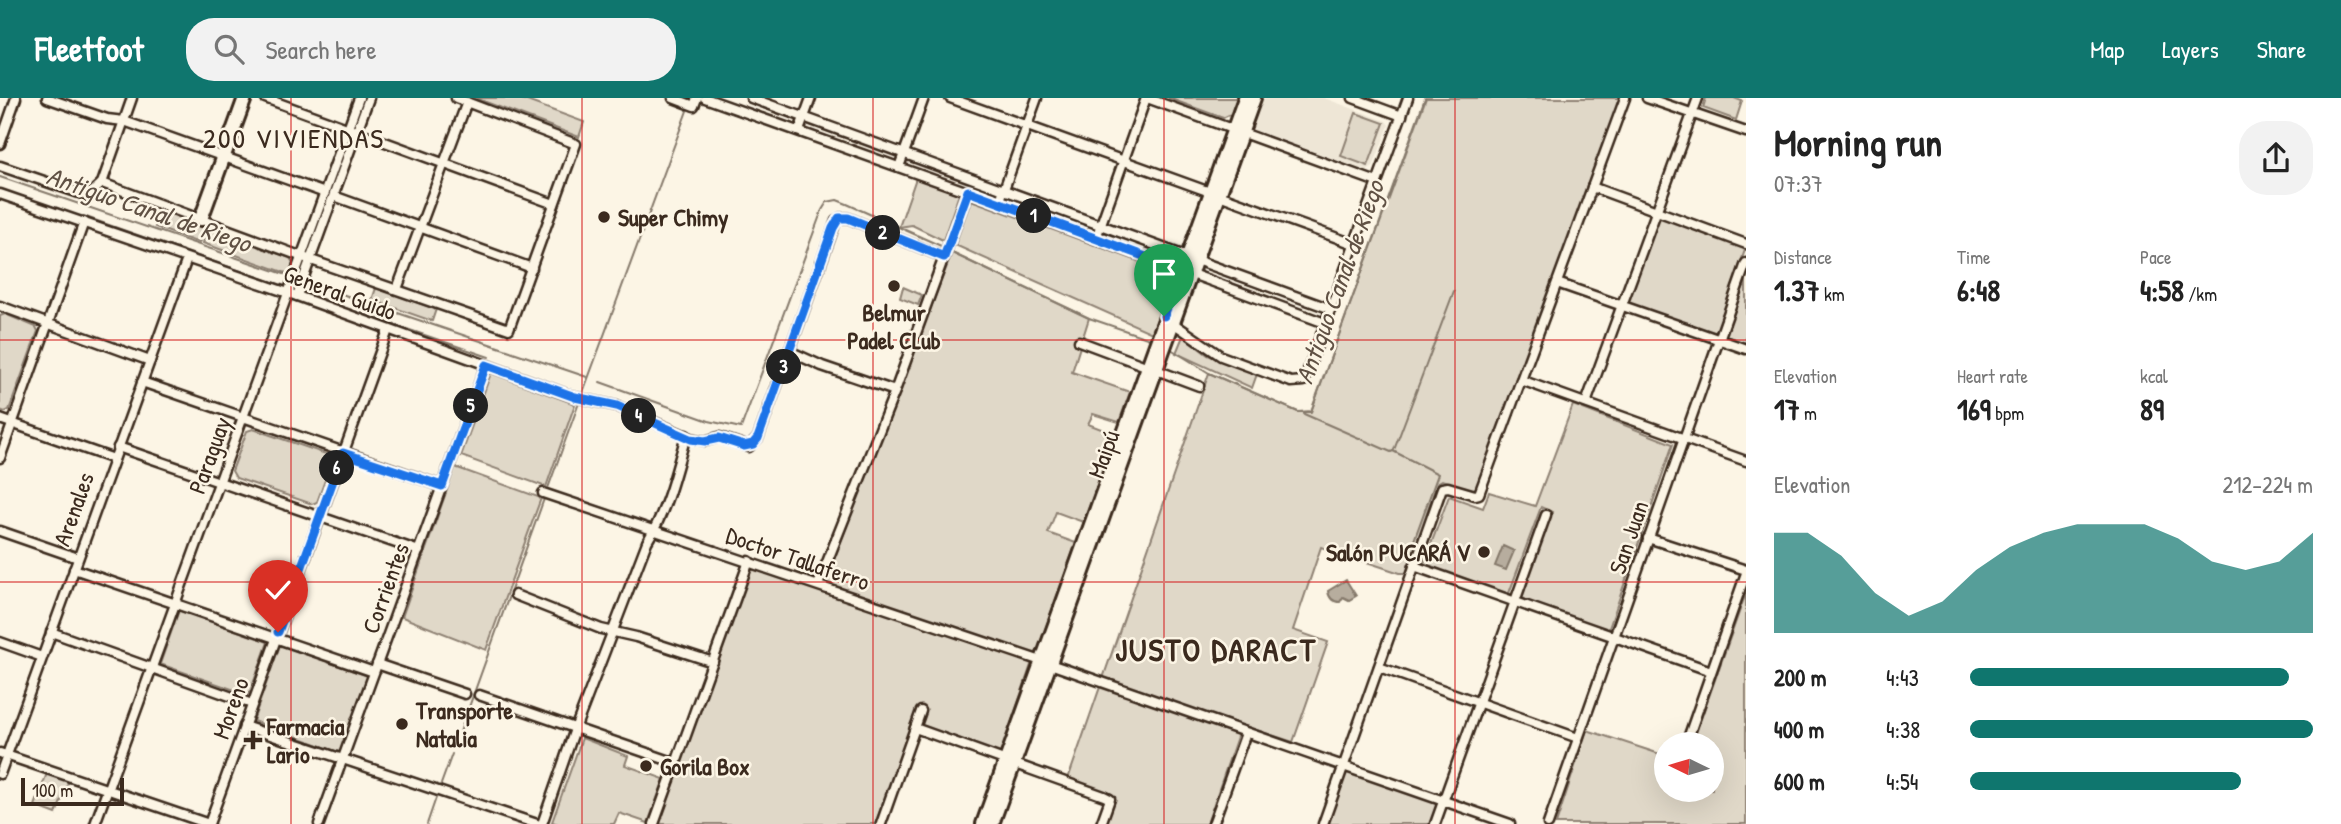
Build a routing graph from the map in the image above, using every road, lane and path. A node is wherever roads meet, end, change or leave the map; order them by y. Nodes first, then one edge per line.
1 (16, 98) edge
2 (47, 98) edge
3 (132, 98) edge
4 (245, 98) edge
5 (265, 98) edge
6 (359, 98) edge
7 (369, 98) edge
8 (456, 98) edge
9 (705, 98) edge
10 (751, 98) edge
11 (811, 98) edge
12 (924, 98) edge
13 (950, 98) edge
14 (1037, 98) edge
15 (1147, 98) edge
16 (1245, 98) edge
17 (1254, 98) edge
18 (1353, 98) edge
19 (1408, 98) edge
20 (1625, 98) edge
21 (1647, 98) edge
22 (1698, 98) edge
23 (678, 99) edge
24 (467, 102) junction
25 (696, 102) edge
26 (1693, 113) junction
27 (1402, 116) junction
28 (804, 117) junction
29 (124, 121) junction
30 (1027, 126) junction
31 (353, 130) junction
32 (799, 131) junction
33 (1237, 131) junction
34 (1746, 132) edge
35 (0, 144) edge
36 (904, 154) junction
37 (223, 158) junction
38 (1124, 161) junction
39 (444, 164) junction
40 (0, 166) edge
41 (899, 167) junction
42 (1377, 181) junction
43 (102, 183) junction
44 (1592, 187) junction
45 (968, 191) junction
46 (1004, 191) junction
47 (1215, 193) junction
48 (0, 194) edge
49 (329, 195) junction
50 (999, 203) junction
51 (554, 204) junction
52 (1655, 210) junction
53 (201, 219) junction
54 (84, 222) junction
55 (1100, 226) junction
56 (420, 227) junction
57 (1096, 238) junction
58 (1354, 244) junction
59 (1746, 244) edge
60 (944, 257) junction
61 (306, 258) junction
62 (1191, 258) junction
63 (187, 259) junction
64 (1746, 263) edge
65 (532, 268) junction
66 (1186, 271) junction
67 (1557, 283) junction
68 (397, 289) junction
69 (293, 295) junction
70 (1622, 305) junction
71 (0, 306) edge
72 (1331, 309) junction
73 (1168, 320) junction
74 (48, 323) junction
75 (1325, 323) junction
76 (388, 330) junction
77 (1718, 340) junction
78 (1079, 341) dead end
79 (1746, 349) edge
80 (789, 351) junction
81 (150, 361) junction
82 (486, 365) junction
83 (1151, 368) junction
84 (1521, 380) junction
85 (142, 382) junction
86 (1199, 386) dead end
87 (895, 391) junction
88 (1586, 403) junction
89 (243, 417) junction
90 (0, 419) edge
91 (12, 424) junction
92 (686, 435) junction
93 (1683, 438) junction
94 (118, 447) junction
95 (343, 453) junction
96 (0, 458) edge
97 (114, 459) junction
98 (1746, 461) edge
99 (220, 482) junction
100 (442, 486) junction
101 (547, 494) dead end
102 (1546, 515) dead end
103 (320, 516) junction
104 (654, 530) junction
105 (0, 531) edge
106 (1648, 538) junction
107 (419, 551) junction
108 (78, 558) junction
109 (748, 561) junction
110 (1414, 566) junction
111 (74, 569) junction
112 (1746, 572) edge
113 (818, 585) junction
114 (515, 595) dead end
115 (1514, 601) junction
116 (176, 604) junction
117 (51, 632) junction
118 (613, 632) junction
119 (1615, 637) junction
120 (276, 638) junction
121 (0, 642) edge
122 (42, 657) junction
123 (713, 662) junction
124 (1045, 663) junction
125 (1379, 667) junction
126 (152, 668) junction
127 (376, 668) junction
128 (1712, 671) junction
129 (465, 694) dead end
130 (479, 695) dead end
131 (1478, 703) junction
132 (252, 704) junction
133 (921, 711) dead end
134 (244, 726) junction
135 (575, 729) junction
136 (915, 729) junction
137 (1690, 732) edge
138 (1246, 733) junction
139 (1578, 738) junction
140 (3, 754) edge
141 (342, 758) junction
142 (1010, 762) junction
143 (676, 763) junction
144 (1344, 767) junction
145 (0, 774) edge
146 (107, 789) junction
147 (1443, 801) junction
148 (95, 824) edge
149 (209, 824) edge
150 (319, 824) edge
151 (537, 824) edge
152 (542, 824) edge
153 (654, 824) edge
154 (881, 824) edge
155 (983, 824) edge
156 (992, 824) edge
157 (1101, 824) edge
158 (1213, 824) edge
159 (1323, 824) edge
160 (1435, 824) edge
161 (1510, 824) edge
162 (1548, 824) edge

1 - 35 street
2 - 29 street
3 - 29 street
4 - 37 street
5 - 31 street
6 - 31 street, Paraguay
7 - 31 street, Paraguay
8 - 24 street
9 - 32 street
10 - 28 street
11 - 28 street
12 - 36 street
13 - 30 street
14 - 30 street
15 - 33 street
15 - 38 street
16 - 33 street, Maipú
17 - 33 street, Maipú
18 - 27 street
19 - 27 street
20 - 44 street
21 - 26 street
22 - 26 street
23 - 25 street
24 - 39 street
24 - 51 street
26 - 34 street
26 - 52 street
27 - 42 street
28 - 32 street
28 - 36 street
29 - 37 street
29 - 43 street
30 - 38 street
30 - 46 street
31 - 39 street
31 - 49 street, Paraguay
32 - 41 street
33 - 42 street
33 - 47 street, Maipú
36 - 41 street
36 - 46 street
37 - 49 street
37 - 53 street
38 - 47 street
38 - 55 street
39 - 51 street
39 - 56 street
40 - 43 street
41 - 45 street
42 - 58 street
43 - 53 street, General Guido
44 - 52 street
44 - 67 street
45 - 50 street
45 - 60 street
46 - 50 street
46 - 55 street
47 - 58 street
47 - 62 street, Maipú
48 - 54 street, General Guido
49 - 56 street
49 - 61 street, Paraguay
50 - 57 street
51 - 65 street
52 - 59 street
52 - 70 street
53 - 61 street, General Guido
54 - 63 street, General Guido
54 - 74 street
55 - 57 street
55 - 62 street
56 - 65 street
56 - 68 street
57 - 66 street
58 - 72 street
60 - 80 street
60 - 87 street
61 - 68 street, General Guido
61 - 69 street, Paraguay
62 - 66 street, Maipú
62 - 72 street
63 - 69 street, General Guido
63 - 81 street, Arenales
64 - 77 street, San Juan
65 - 68 street, General Guido
66 - 73 street, Maipú
66 - 75 street
67 - 70 street
67 - 84 street
69 - 76 street, General Guido
69 - 89 street, Paraguay
70 - 77 street
70 - 88 street
71 - 74 street
72 - 75 street
73 - 75 street
73 - 83 street, Maipú
74 - 81 street
74 - 91 street
76 - 82 street, General Guido
76 - 95 street, Moreno
77 - 79 street
77 - 93 street, San Juan
78 - 83 street
80 - 87 street
80 - 92 street, General Guido
81 - 85 street, Arenales
82 - 92 street, General Guido
82 - 100 street, Corrientes
83 - 86 street
83 - 124 street, Maipú
84 - 88 street
84 - 110 street
85 - 89 street
85 - 94 street, Arenales
87 - 113 street
88 - 93 street
89 - 95 street
89 - 99 street, Paraguay
90 - 91 street
91 - 96 street
91 - 97 street
92 - 104 street
93 - 98 street
93 - 106 street, San Juan
94 - 97 street, Arenales
94 - 99 street
95 - 100 street
95 - 103 street, Moreno
97 - 108 street, Arenales
99 - 103 street
99 - 116 street, Paraguay
100 - 107 street, Corrientes
101 - 104 street, Doctor Tallaferro
102 - 115 street
103 - 107 street
103 - 120 street, Moreno
104 - 109 street, Doctor Tallaferro
104 - 118 street
105 - 108 street
106 - 112 street
106 - 119 street, San Juan
107 - 127 street, Corrientes
108 - 111 street, Arenales
109 - 113 street, Doctor Tallaferro
109 - 123 street
110 - 115 street
110 - 125 street
111 - 116 street
111 - 117 street, Arenales
112 - 128 street
113 - 124 street, Doctor Tallaferro
114 - 118 street
115 - 119 street
115 - 131 street
116 - 120 street
116 - 126 street, Paraguay
117 - 122 street, Arenales
117 - 126 street
118 - 123 street
118 - 135 street
119 - 128 street
119 - 139 street, San Juan
120 - 127 street
120 - 132 street, Moreno
121 - 122 street
122 - 140 street, Arenales
123 - 143 street
124 - 138 street, Doctor Tallaferro
124 - 142 street, Maipú
125 - 131 street
125 - 144 street
126 - 132 street
126 - 146 street, Paraguay
127 - 129 street
127 - 141 street, Corrientes
128 - 137 street
130 - 135 street
131 - 139 street
131 - 147 street
132 - 134 street, Moreno
133 - 136 street
134 - 141 street
134 - 149 street, Moreno
135 - 143 street
135 - 152 street
136 - 142 street
136 - 154 street
138 - 144 street, Doctor Tallaferro
138 - 158 street
139 - 162 street, San Juan
140 - 145 street, Arenales
140 - 146 street
141 - 150 street, Corrientes
141 - 151 street
142 - 155 street, Maipú
142 - 156 street, Maipú
142 - 157 street
143 - 153 street
144 - 147 street, Doctor Tallaferro
144 - 159 street
146 - 148 street, Paraguay
146 - 149 street
147 - 160 street
147 - 161 street, Doctor Tallaferro

